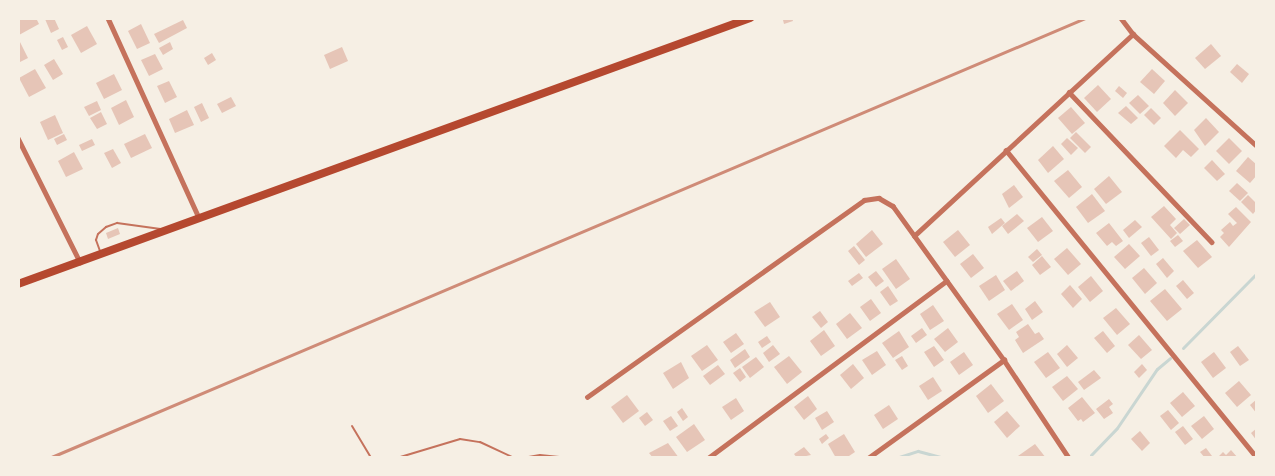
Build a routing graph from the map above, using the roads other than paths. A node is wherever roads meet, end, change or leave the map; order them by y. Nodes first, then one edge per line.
1 (108, 18) edge
2 (750, 18) edge
3 (1120, 18) edge
4 (1133, 34) junction
5 (1069, 92) junction
6 (18, 138) edge
7 (1257, 146) edge
8 (1006, 150) junction
9 (199, 218) junction
10 (166, 230) junction
11 (914, 236) junction
12 (1212, 242) dead end
13 (102, 253) junction
14 (80, 262) junction
15 (946, 281) junction
16 (18, 284) edge
17 (1004, 360) junction
18 (587, 397) dead end
19 (352, 426) dead end
20 (371, 458) edge
21 (397, 458) edge
22 (514, 458) edge
23 (523, 458) edge
24 (569, 458) edge
25 (708, 458) edge
26 (868, 458) edge
27 (1069, 458) edge
28 (1257, 458) edge

1 - 9 street
2 - 9 main road
3 - 4 street
4 - 5 street
4 - 7 street
5 - 8 street
5 - 12 street
6 - 14 street
8 - 11 street
8 - 28 street
9 - 10 main road
10 - 13 main road
10 - 13 lane
11 - 15 street
11 - 18 street
13 - 14 main road
14 - 16 main road
15 - 17 street
15 - 25 street
17 - 26 street
17 - 27 street
19 - 20 lane
21 - 22 lane
23 - 24 lane

